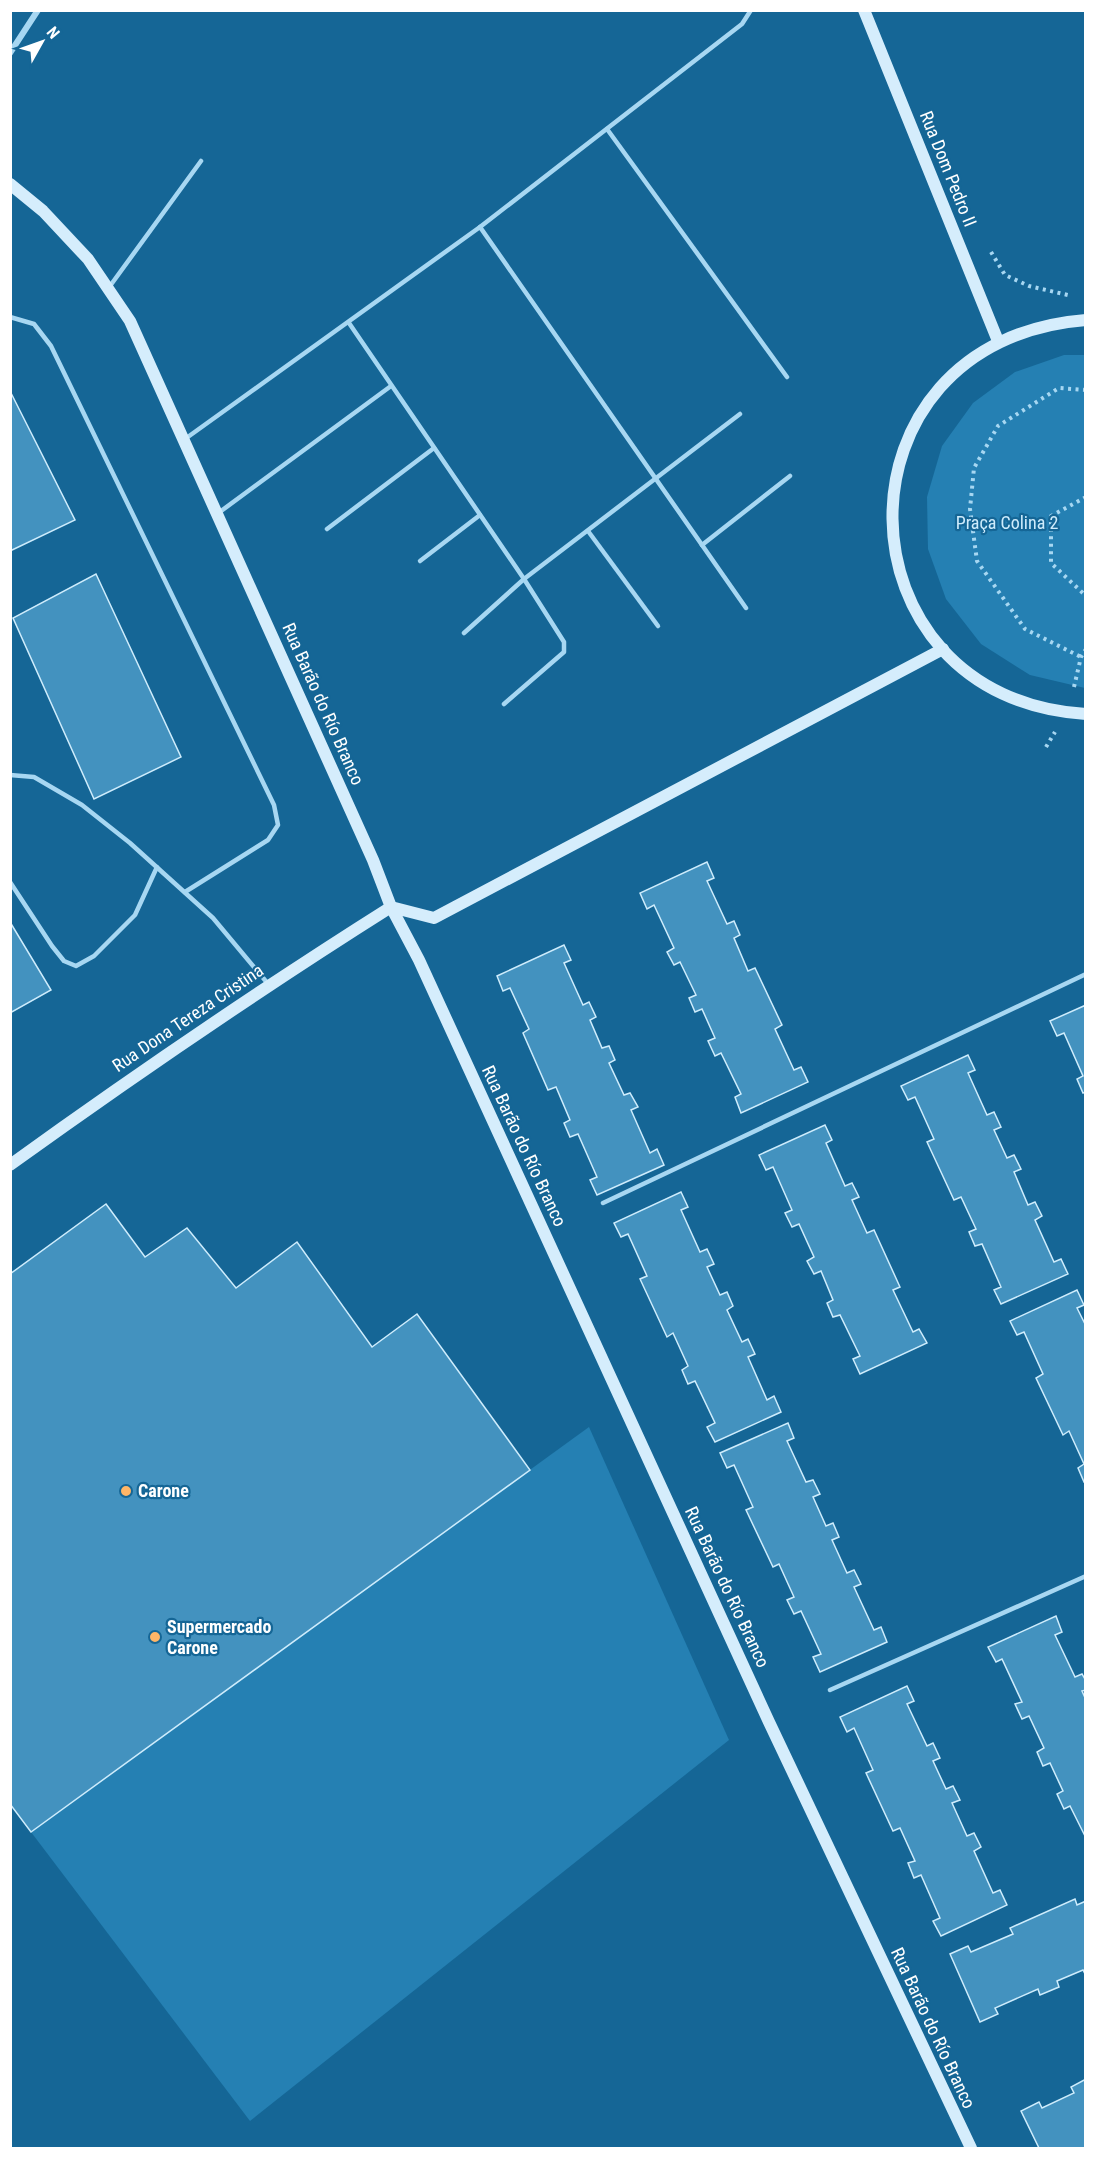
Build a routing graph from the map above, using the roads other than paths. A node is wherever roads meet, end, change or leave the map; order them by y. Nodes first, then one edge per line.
1 (38, 10) edge
2 (751, 10) edge
3 (864, 10) edge
4 (10, 52) edge
5 (607, 129) junction
6 (201, 161) dead end
7 (10, 184) edge
8 (480, 227) junction
9 (108, 288) junction
10 (10, 317) edge
11 (1086, 320) edge
12 (348, 323) junction
13 (998, 341) junction
14 (787, 376) dead end
15 (391, 386) junction
16 (740, 414) dead end
17 (184, 440) junction
18 (434, 448) junction
19 (790, 476) dead end
20 (656, 478) junction
21 (217, 514) junction
22 (480, 515) junction
23 (327, 529) dead end
24 (588, 531) junction
25 (702, 545) junction
26 (420, 561) dead end
27 (525, 579) junction
28 (746, 608) dead end
29 (658, 626) dead end
30 (464, 633) dead end
31 (943, 649) junction
32 (504, 704) dead end
33 (1086, 714) edge
34 (10, 775) edge
35 (157, 867) junction
36 (10, 882) edge
37 (184, 892) junction
38 (391, 907) junction
39 (1086, 974) edge
40 (268, 984) junction
41 (10, 1165) edge
42 (603, 1203) dead end
43 (1086, 1576) edge
44 (830, 1690) dead end
45 (971, 2148) edge

1 - 4 street
2 - 5 lane
3 - 13 street, Rua Dom Pedro II
5 - 8 lane
5 - 14 lane
6 - 9 lane
7 - 9 street, Rua Barão do Río Branco
8 - 12 lane
8 - 20 lane
9 - 17 street, Rua Barão do Río Branco
10 - 37 lane
11 - 13 street
12 - 15 lane
12 - 17 lane
13 - 31 street
15 - 18 lane
15 - 21 lane
16 - 20 lane
17 - 21 street, Rua Barão do Río Branco
18 - 22 lane
18 - 23 lane
19 - 25 lane
20 - 24 lane
20 - 25 lane
21 - 38 street, Rua Barão do Río Branco
22 - 26 lane
22 - 27 lane
24 - 27 lane
24 - 29 lane
25 - 28 lane
27 - 30 lane
27 - 32 lane
31 - 33 street
31 - 38 street
34 - 35 lane
35 - 36 lane
35 - 37 lane
37 - 40 lane
38 - 40 street, Rua Dona Tereza Cristina
38 - 45 street, Rua Barão do Río Branco
39 - 42 lane
40 - 41 street, Rua Dona Tereza Cristina
43 - 44 lane

